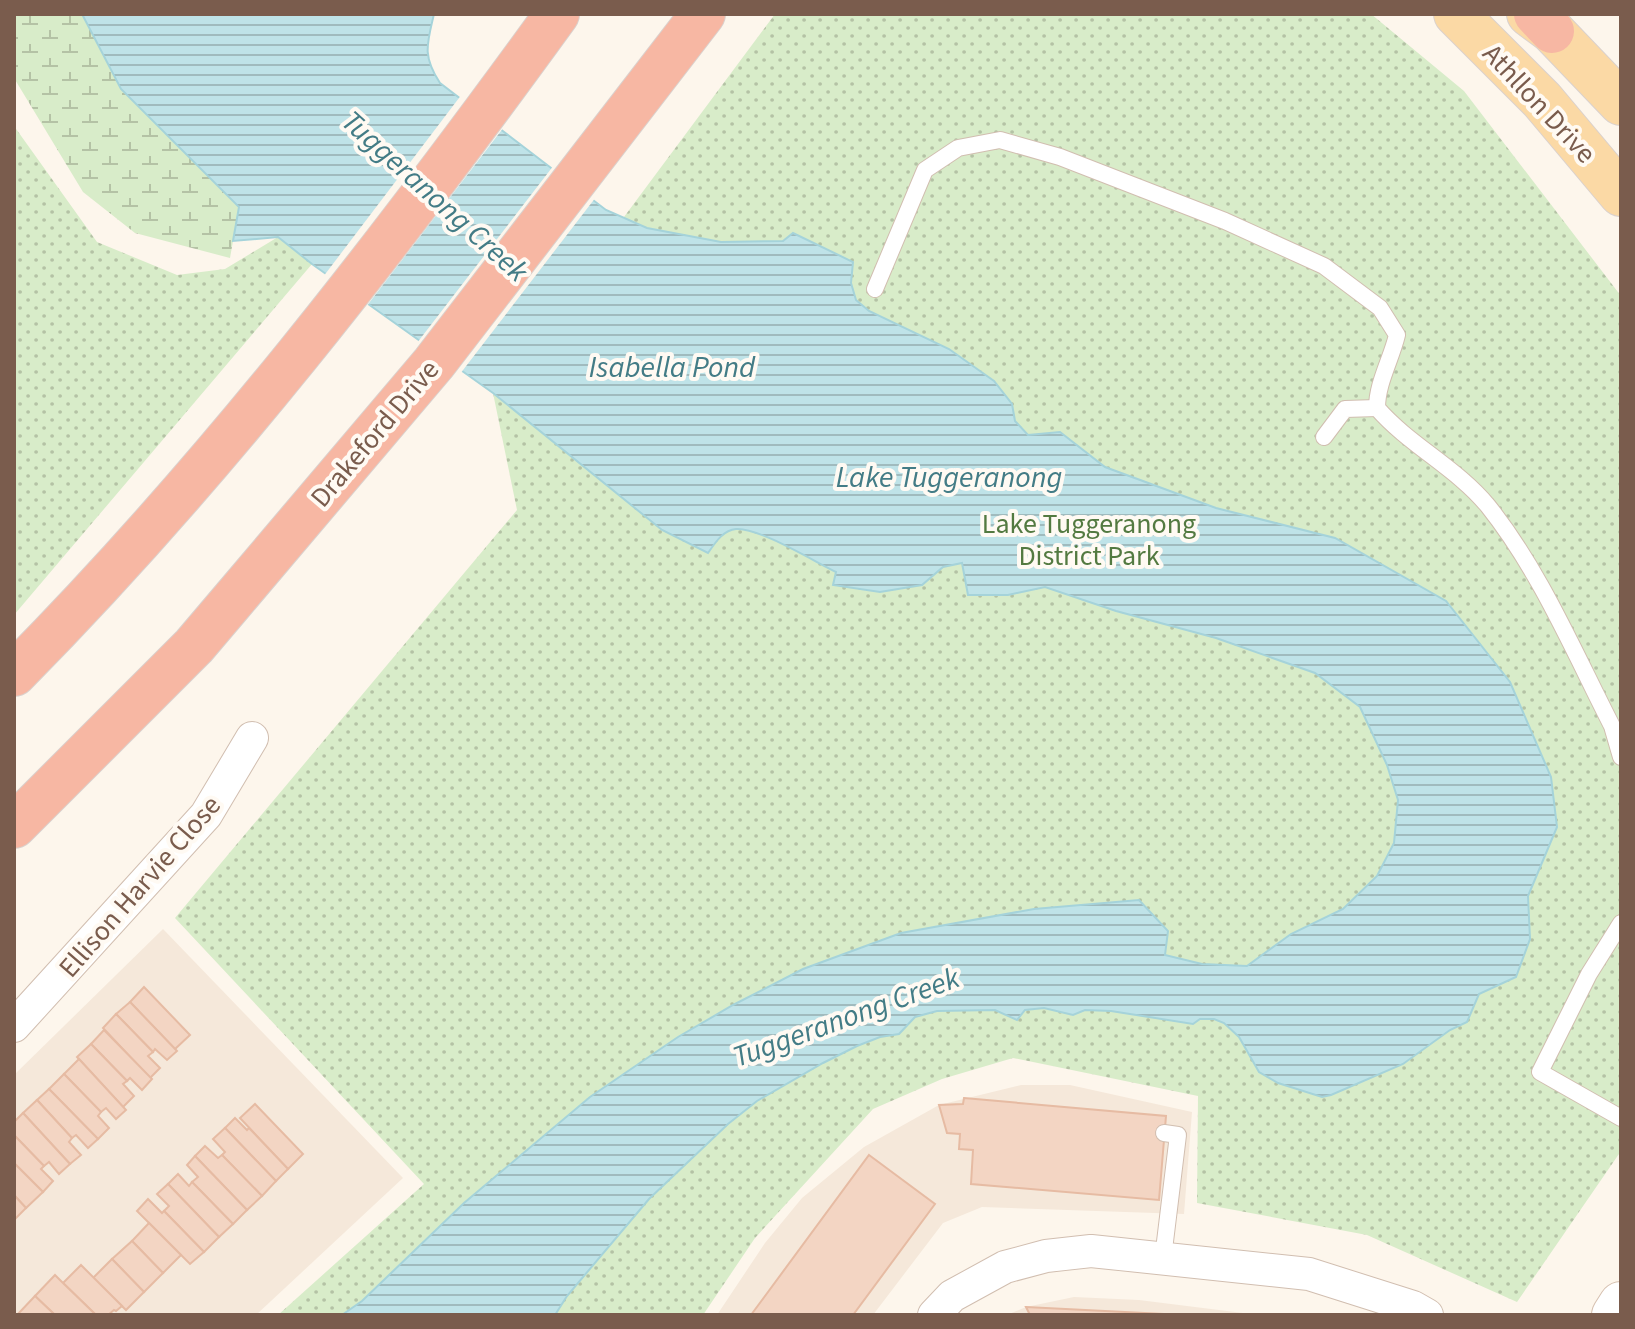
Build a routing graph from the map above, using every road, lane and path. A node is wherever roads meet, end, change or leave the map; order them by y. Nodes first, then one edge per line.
1 (557, 14) edge
2 (703, 14) edge
3 (1456, 14) edge
4 (1539, 20) edge
5 (1621, 103) edge
6 (1621, 194) edge
7 (875, 289) dead end
8 (1377, 408) junction
9 (1324, 437) dead end
10 (14, 674) edge
11 (252, 738) dead end
12 (1621, 757) edge
13 (14, 826) edge
14 (1621, 923) edge
15 (14, 1026) edge
16 (1621, 1118) edge
17 (1164, 1133) dead end
18 (1163, 1258) junction
19 (1621, 1304) edge
20 (934, 1315) edge
21 (1427, 1315) edge
22 (1614, 1315) edge

1 - 10 highway
2 - 13 highway, Drakeford Drive
3 - 6 main road, Athllon Drive
4 - 5 main road, Athllon Drive
7 - 8 lane
8 - 9 lane
8 - 12 lane
11 - 15 street, Ellison Harvie Close
14 - 16 lane
17 - 18 lane
18 - 20 street
18 - 21 street
19 - 22 street

